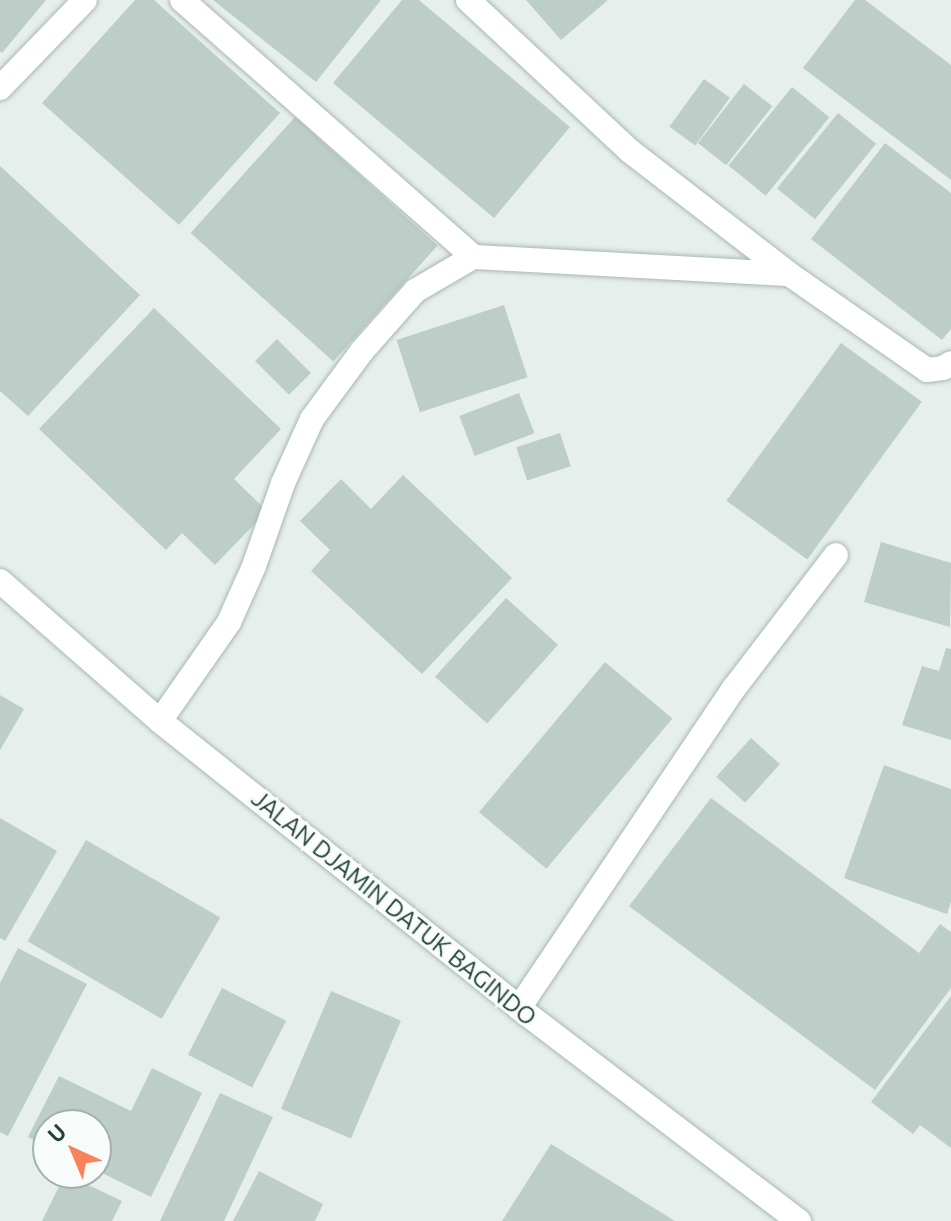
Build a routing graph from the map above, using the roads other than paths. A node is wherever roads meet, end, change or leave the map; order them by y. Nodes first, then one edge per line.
1 (85, 0) edge
2 (182, 0) edge
3 (468, 0) edge
4 (0, 88) edge
5 (473, 257) junction
6 (789, 274) junction
7 (951, 363) edge
8 (836, 555) dead end
9 (0, 581) edge
10 (160, 721) junction
11 (519, 1008) junction
12 (799, 1221) edge

1 - 4 street
2 - 5 street
3 - 6 street
5 - 6 street
5 - 10 street
6 - 7 street
8 - 11 street
9 - 10 street, JALAN DJAMIN DATUK BAGINDO
10 - 11 street, JALAN DJAMIN DATUK BAGINDO
11 - 12 street, JALAN DJAMIN DATUK BAGINDO

